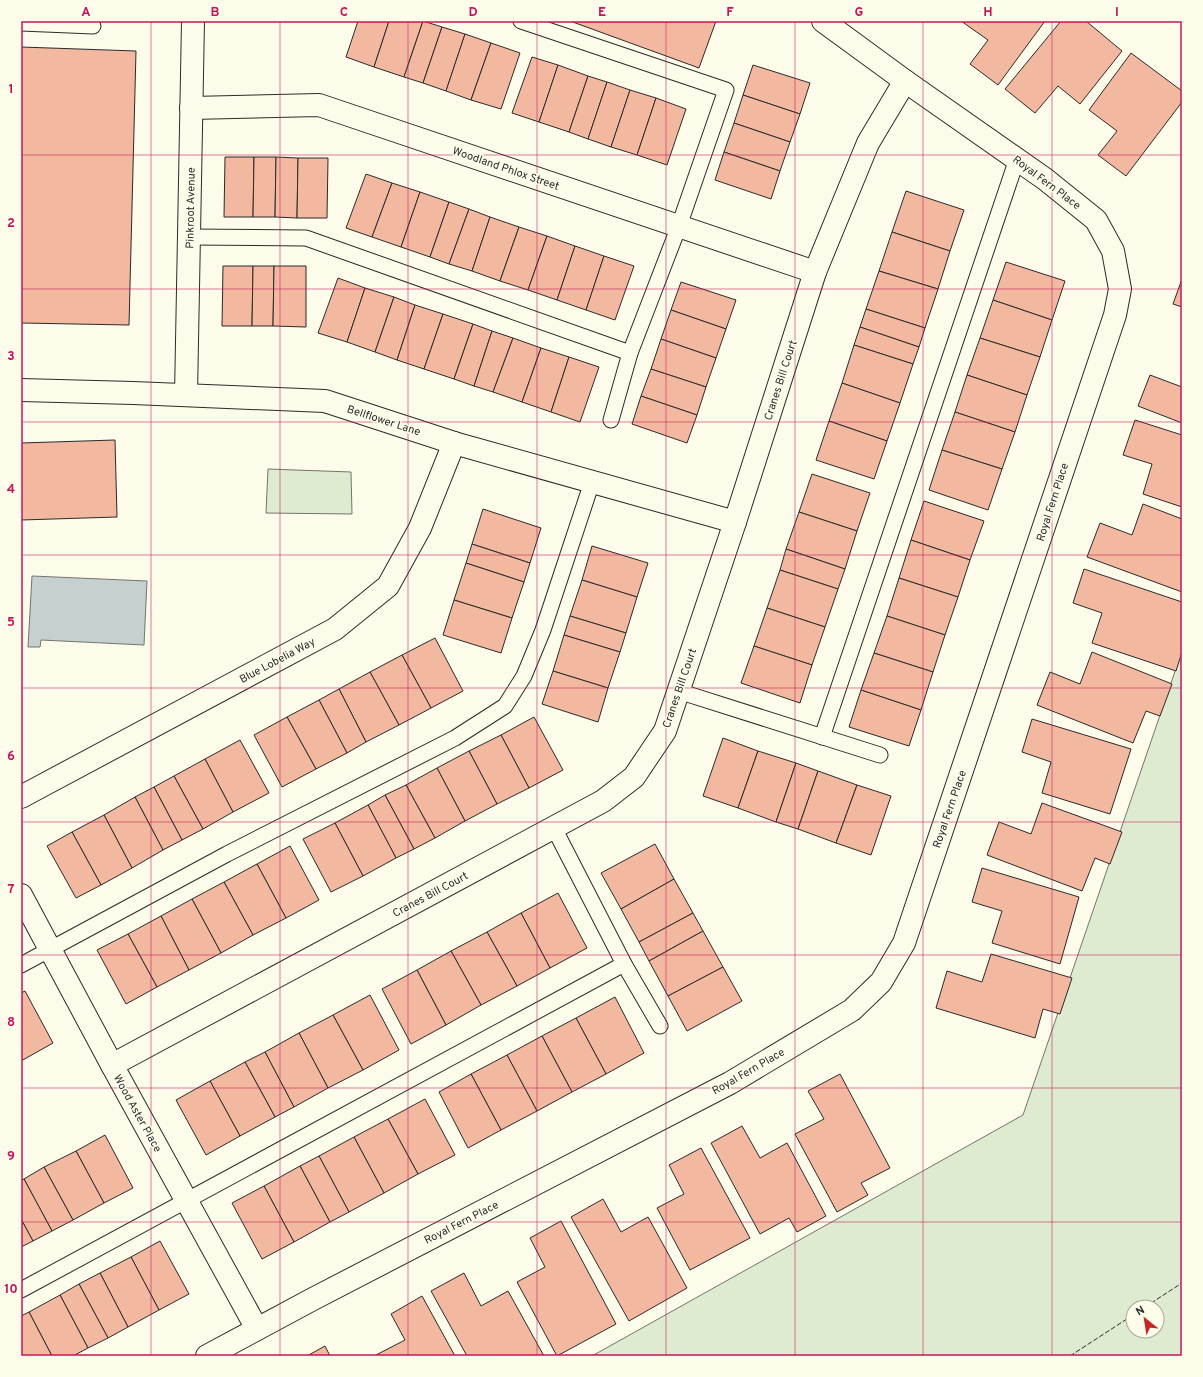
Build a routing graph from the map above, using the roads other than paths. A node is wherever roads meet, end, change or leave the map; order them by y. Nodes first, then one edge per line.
1 (194, 21) edge
2 (521, 21) edge
3 (823, 21) edge
4 (21, 23) edge
5 (93, 26) dead end
6 (905, 81) junction
7 (191, 108) junction
8 (1017, 159) junction
9 (678, 226) junction
10 (189, 237) junction
11 (815, 272) junction
12 (630, 353) junction
13 (21, 390) edge
14 (186, 395) junction
15 (611, 420) dead end
16 (454, 443) junction
17 (592, 482) junction
18 (735, 522) junction
19 (678, 691) junction
20 (822, 737) junction
21 (880, 755) dead end
22 (21, 797) edge
23 (554, 828) junction
24 (21, 895) edge
25 (50, 950) junction
26 (624, 964) junction
27 (21, 965) edge
28 (660, 1026) dead end
29 (112, 1065) junction
30 (186, 1201) junction
31 (21, 1290) edge
32 (257, 1329) junction
33 (207, 1356) edge

1 - 7 street, Pinkroot Avenue
2 - 9 lane
3 - 6 street, Royal Fern Place
4 - 5 lane
6 - 8 street, Royal Fern Place
6 - 11 street, Cranes Bill Court
7 - 9 street, Woodland Phlox Street
7 - 10 street, Pinkroot Avenue
8 - 20 lane
8 - 32 street, Royal Fern Place
9 - 11 street, Woodland Phlox Street
9 - 12 lane
10 - 12 lane
10 - 14 street, Pinkroot Avenue
11 - 18 street, Cranes Bill Court
12 - 15 lane
13 - 14 street, Bellflower Lane
14 - 16 street, Bellflower Lane
16 - 17 street, Bellflower Lane
16 - 22 street, Blue Lobelia Way
17 - 18 street, Bellflower Lane
17 - 25 lane
18 - 19 street, Cranes Bill Court
19 - 20 lane
19 - 23 street, Cranes Bill Court
20 - 21 lane
23 - 26 lane
23 - 29 street, Cranes Bill Court
24 - 25 street, Wood Aster Place
25 - 27 lane
25 - 29 street, Wood Aster Place
26 - 28 lane
26 - 30 lane
29 - 30 street, Wood Aster Place
30 - 31 lane
30 - 32 street, Wood Aster Place
32 - 33 street, Royal Fern Place

